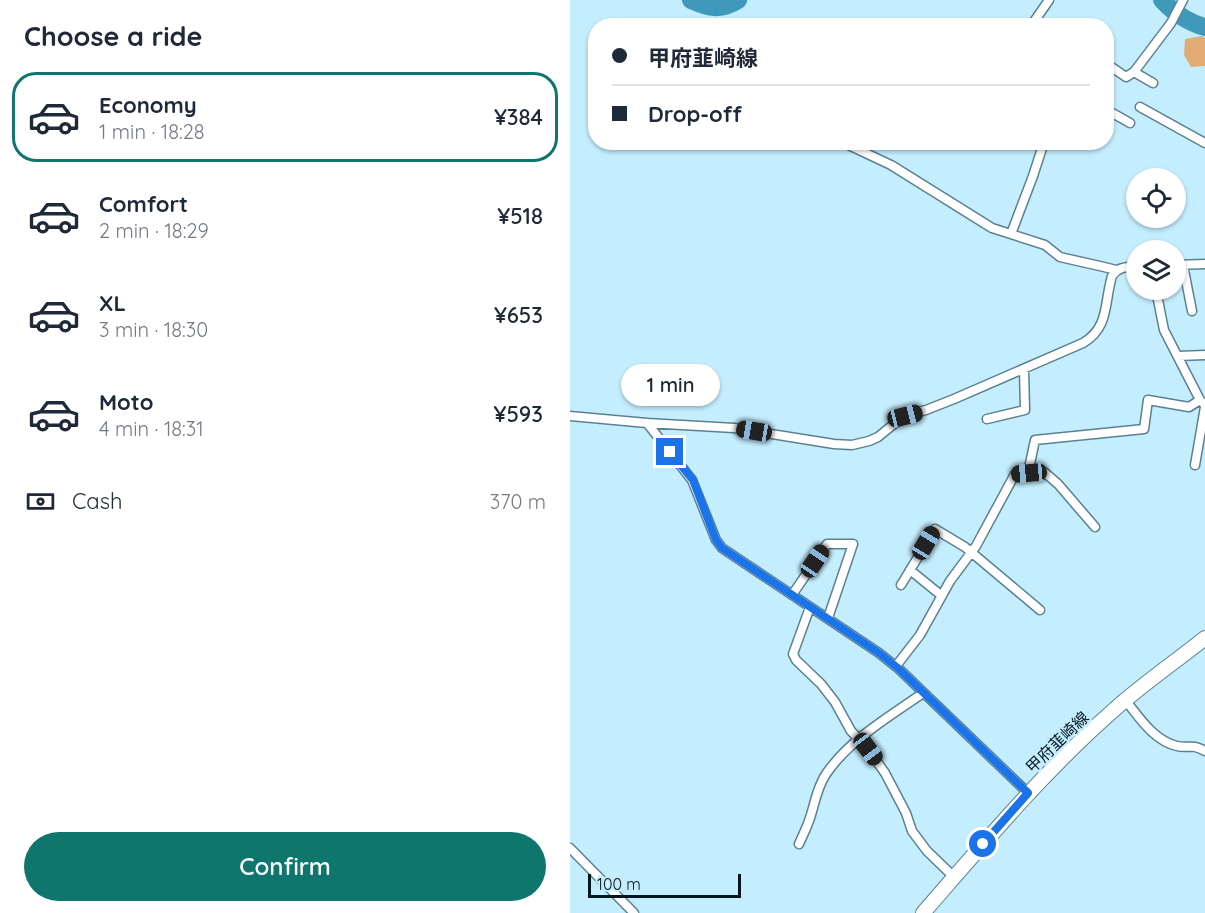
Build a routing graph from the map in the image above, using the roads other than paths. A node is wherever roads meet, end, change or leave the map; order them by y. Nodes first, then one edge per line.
1 (1050, 0) edge
2 (1179, 3) edge
3 (1037, 18) edge
4 (1114, 69) edge
5 (1134, 72) junction
6 (1153, 83) dead end
7 (1140, 107) dead end
8 (1114, 114) edge
9 (1130, 123) dead end
10 (1205, 143) edge
11 (859, 150) edge
12 (1041, 150) edge
13 (1011, 234) junction
14 (1205, 264) edge
15 (1186, 265) edge
16 (1126, 267) edge
17 (1116, 270) junction
18 (1186, 290) edge
19 (1158, 300) edge
20 (1192, 311) dead end
21 (1205, 355) edge
22 (1178, 356) junction
23 (1024, 369) junction
24 (1203, 404) edge
25 (570, 416) edge
26 (987, 419) dead end
27 (647, 423) junction
28 (1195, 465) dead end
29 (1029, 473) junction
30 (1095, 526) dead end
31 (971, 552) junction
32 (910, 570) junction
33 (902, 585) dead end
34 (792, 595) junction
35 (942, 596) junction
36 (810, 606) junction
37 (1040, 610) dead end
38 (828, 618) junction
39 (1205, 638) edge
40 (896, 666) junction
41 (923, 693) junction
42 (1126, 701) junction
43 (858, 739) junction
44 (1205, 751) edge
45 (1028, 793) junction
46 (799, 844) dead end
47 (570, 848) edge
48 (954, 877) junction
49 (634, 913) edge
50 (922, 913) edge

1 - 3 street
2 - 5 street
4 - 5 street
5 - 6 street
7 - 10 street
8 - 9 street
11 - 13 street
12 - 13 street
13 - 17 street
14 - 15 street
16 - 17 street
17 - 23 street
18 - 20 street
19 - 22 street
21 - 22 street
22 - 24 street
23 - 26 street
23 - 27 street
24 - 28 street
24 - 29 street
25 - 27 street
27 - 34 street
29 - 30 street
29 - 31 street
31 - 32 street
31 - 35 street
31 - 37 street
32 - 33 street
32 - 35 street
34 - 36 street
34 - 38 street
35 - 40 street
36 - 38 street
36 - 43 street
38 - 40 street
39 - 42 main road, 甲府韮崎線
40 - 41 street
41 - 43 street
41 - 45 street
42 - 44 street
42 - 45 main road, 甲府韮崎線
43 - 46 street
43 - 48 street
45 - 48 main road, 甲府韮崎線
47 - 49 street
48 - 50 main road, 甲府韮崎線

